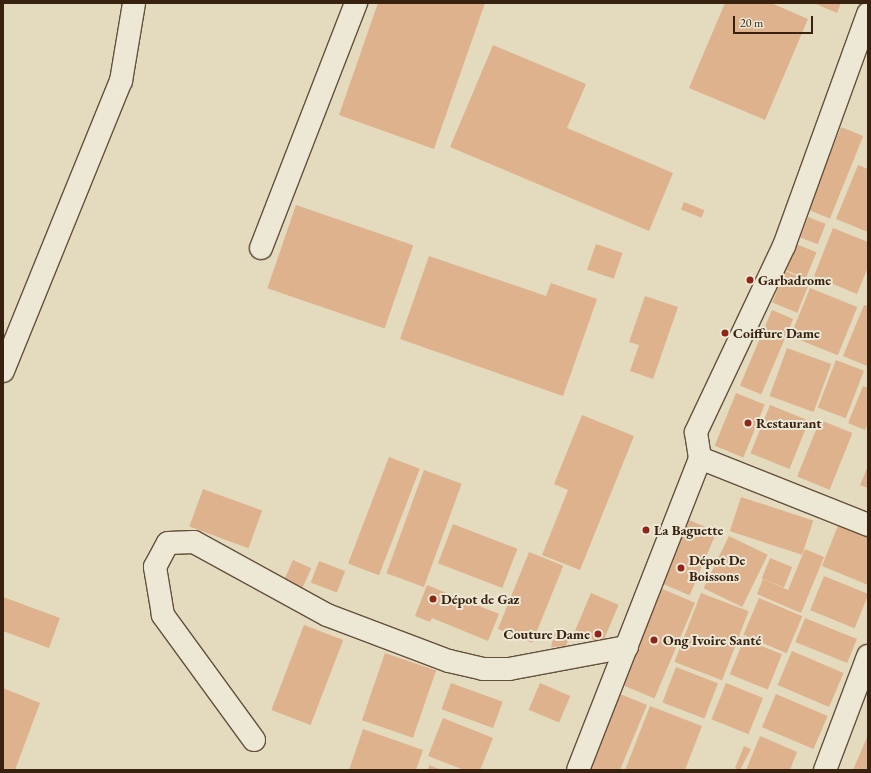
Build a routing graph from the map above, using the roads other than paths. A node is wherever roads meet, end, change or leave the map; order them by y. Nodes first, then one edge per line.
1 (134, 3) edge
2 (356, 3) edge
3 (867, 20) edge
4 (261, 248) dead end
5 (3, 371) edge
6 (700, 458) junction
7 (868, 526) edge
8 (627, 647) junction
9 (868, 656) edge
10 (254, 740) dead end
11 (578, 770) edge
12 (825, 770) edge

1 - 5 street
2 - 4 street
3 - 6 street
6 - 7 street
6 - 8 street
8 - 10 street
8 - 11 street
9 - 12 street

